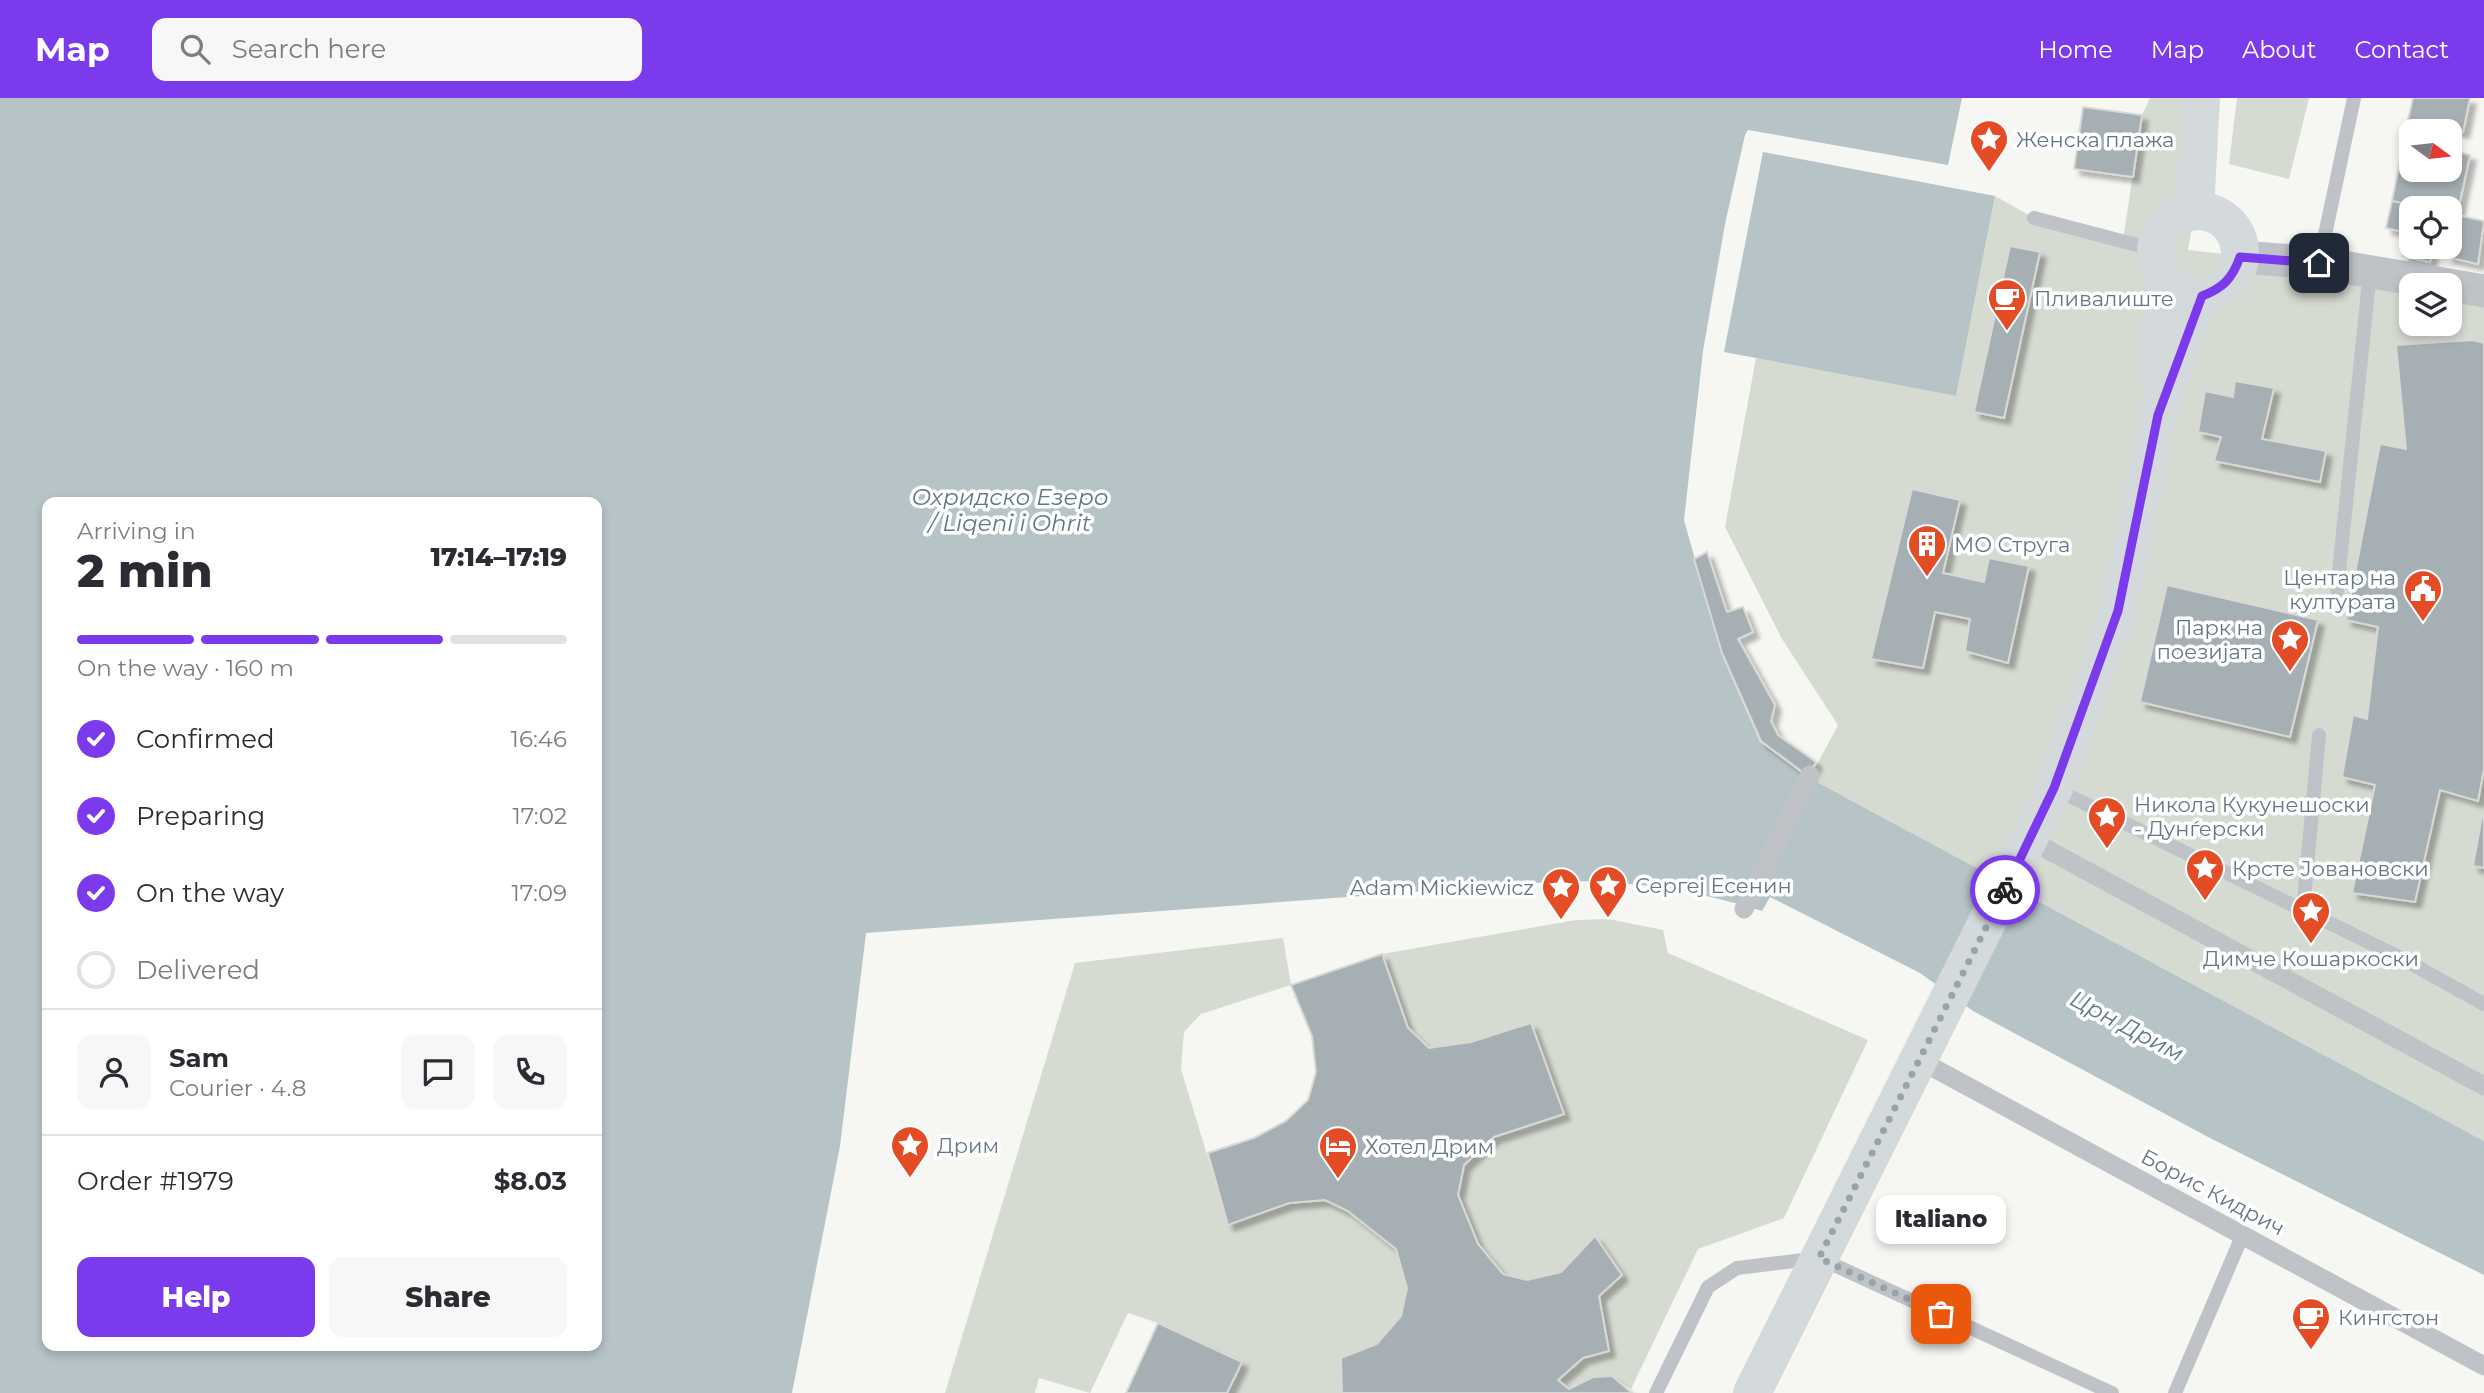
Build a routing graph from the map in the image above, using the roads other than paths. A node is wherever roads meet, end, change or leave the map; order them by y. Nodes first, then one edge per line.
1 (2201, 98) edge
2 (2354, 98) edge
3 (2195, 210) junction
4 (2035, 218) dead end
5 (2240, 257) junction
6 (2159, 263) junction
7 (2319, 263) junction
8 (2370, 270) junction
9 (2484, 291) edge
10 (2202, 296) junction
11 (2158, 415) junction
12 (2337, 591) dead end
13 (2319, 735) dead end
14 (1810, 775) dead end
15 (2054, 788) junction
16 (2030, 840) junction
17 (1744, 909) dead end
18 (2303, 911) junction
19 (2484, 1004) edge
20 (1924, 1049) junction
21 (2484, 1086) edge
22 (2243, 1234) junction
23 (1819, 1258) junction
24 (2484, 1366) edge
25 (1656, 1393) edge
26 (1752, 1393) edge
27 (2112, 1393) edge
28 (2175, 1393) edge

1 - 3 main road
2 - 7 lane
3 - 5 main road
3 - 6 main road
4 - 6 lane
5 - 7 street
5 - 10 main road
6 - 10 main road
6 - 11 main road
7 - 8 street
8 - 9 street
8 - 12 lane
10 - 11 main road
11 - 15 main road
13 - 18 lane
14 - 17 street
15 - 16 main road
15 - 18 lane
16 - 20 main road
16 - 21 street
18 - 19 lane
20 - 22 street, Борис Кидрич
20 - 23 main road
22 - 24 street, Борис Кидрич
22 - 28 lane
23 - 25 lane
23 - 26 main road
23 - 27 lane

